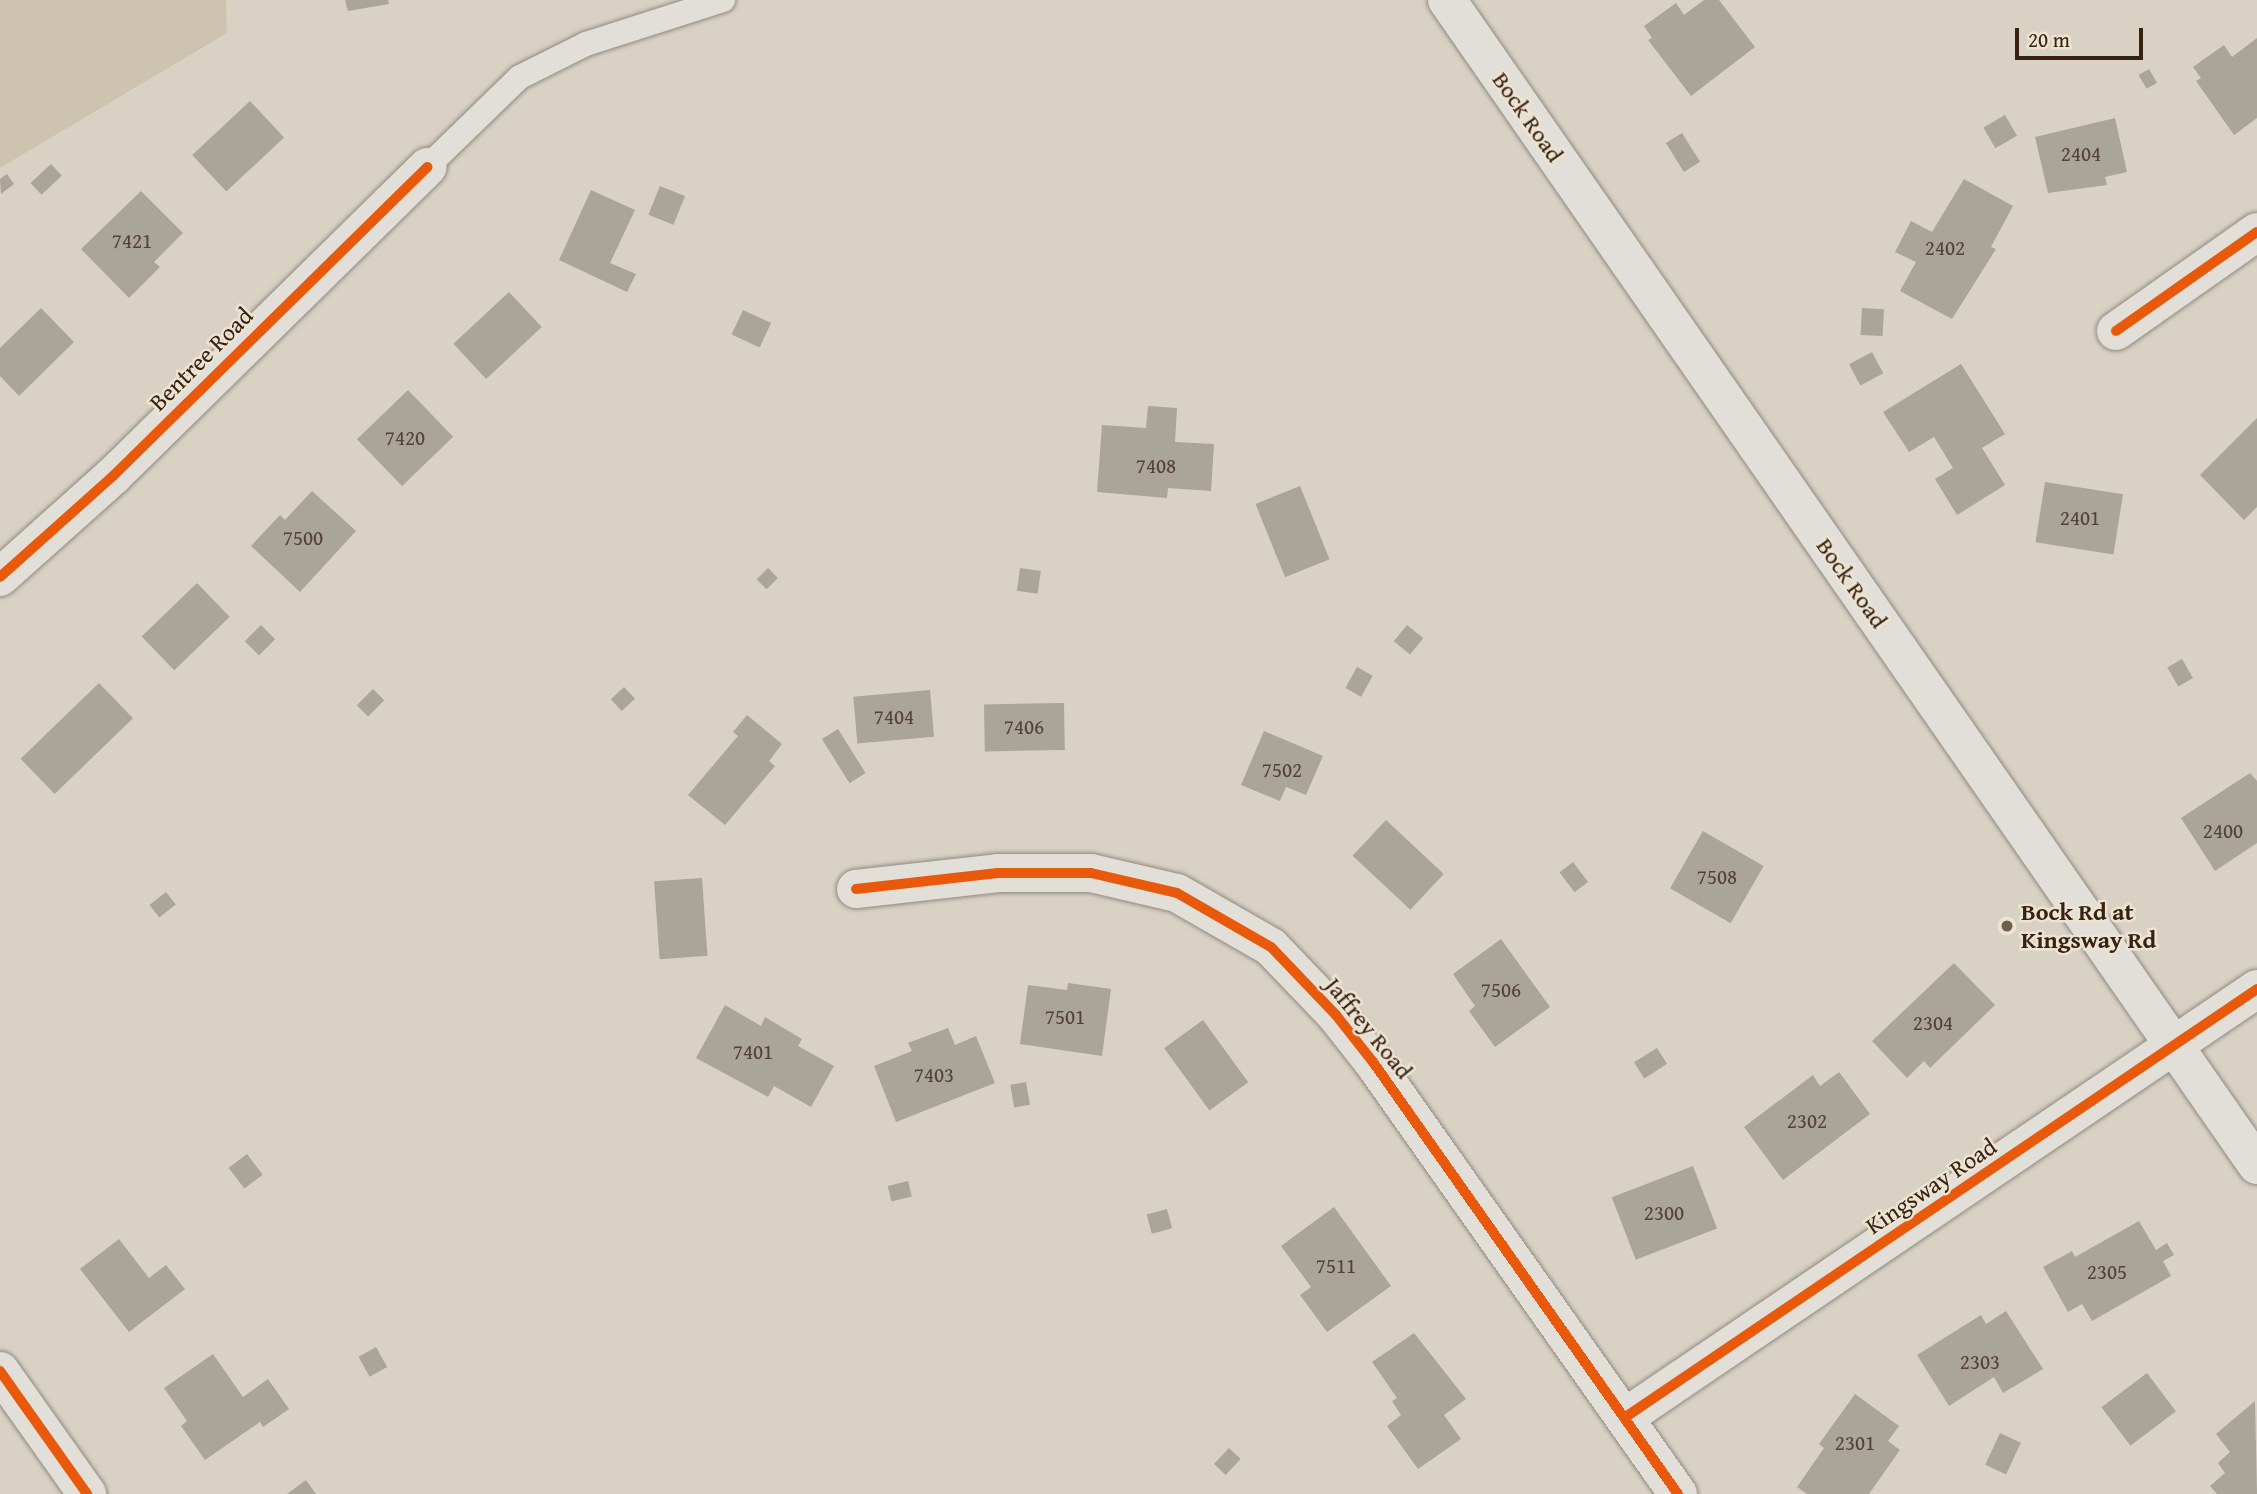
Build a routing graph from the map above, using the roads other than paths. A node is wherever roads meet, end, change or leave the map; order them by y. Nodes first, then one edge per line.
1 (723, 0) edge
2 (1459, 4) edge
3 (427, 167) joint
4 (2257, 232) edge
5 (2116, 331) dead end
6 (0, 577) edge
7 (856, 889) dead end
8 (2257, 989) edge
9 (2174, 1046) junction
10 (2257, 1166) edge
11 (0, 1371) edge
12 (1627, 1416) junction
13 (87, 1494) edge
14 (1678, 1494) edge

1 - 3 lane
2 - 9 street, Bock Road
3 - 6 street, Bentree Road
4 - 5 street
7 - 12 street, Jaffrey Road
8 - 9 street, Kingsway Road
9 - 10 street, Bock Road
9 - 12 street, Kingsway Road
11 - 13 street
12 - 14 street, Jaffrey Road

